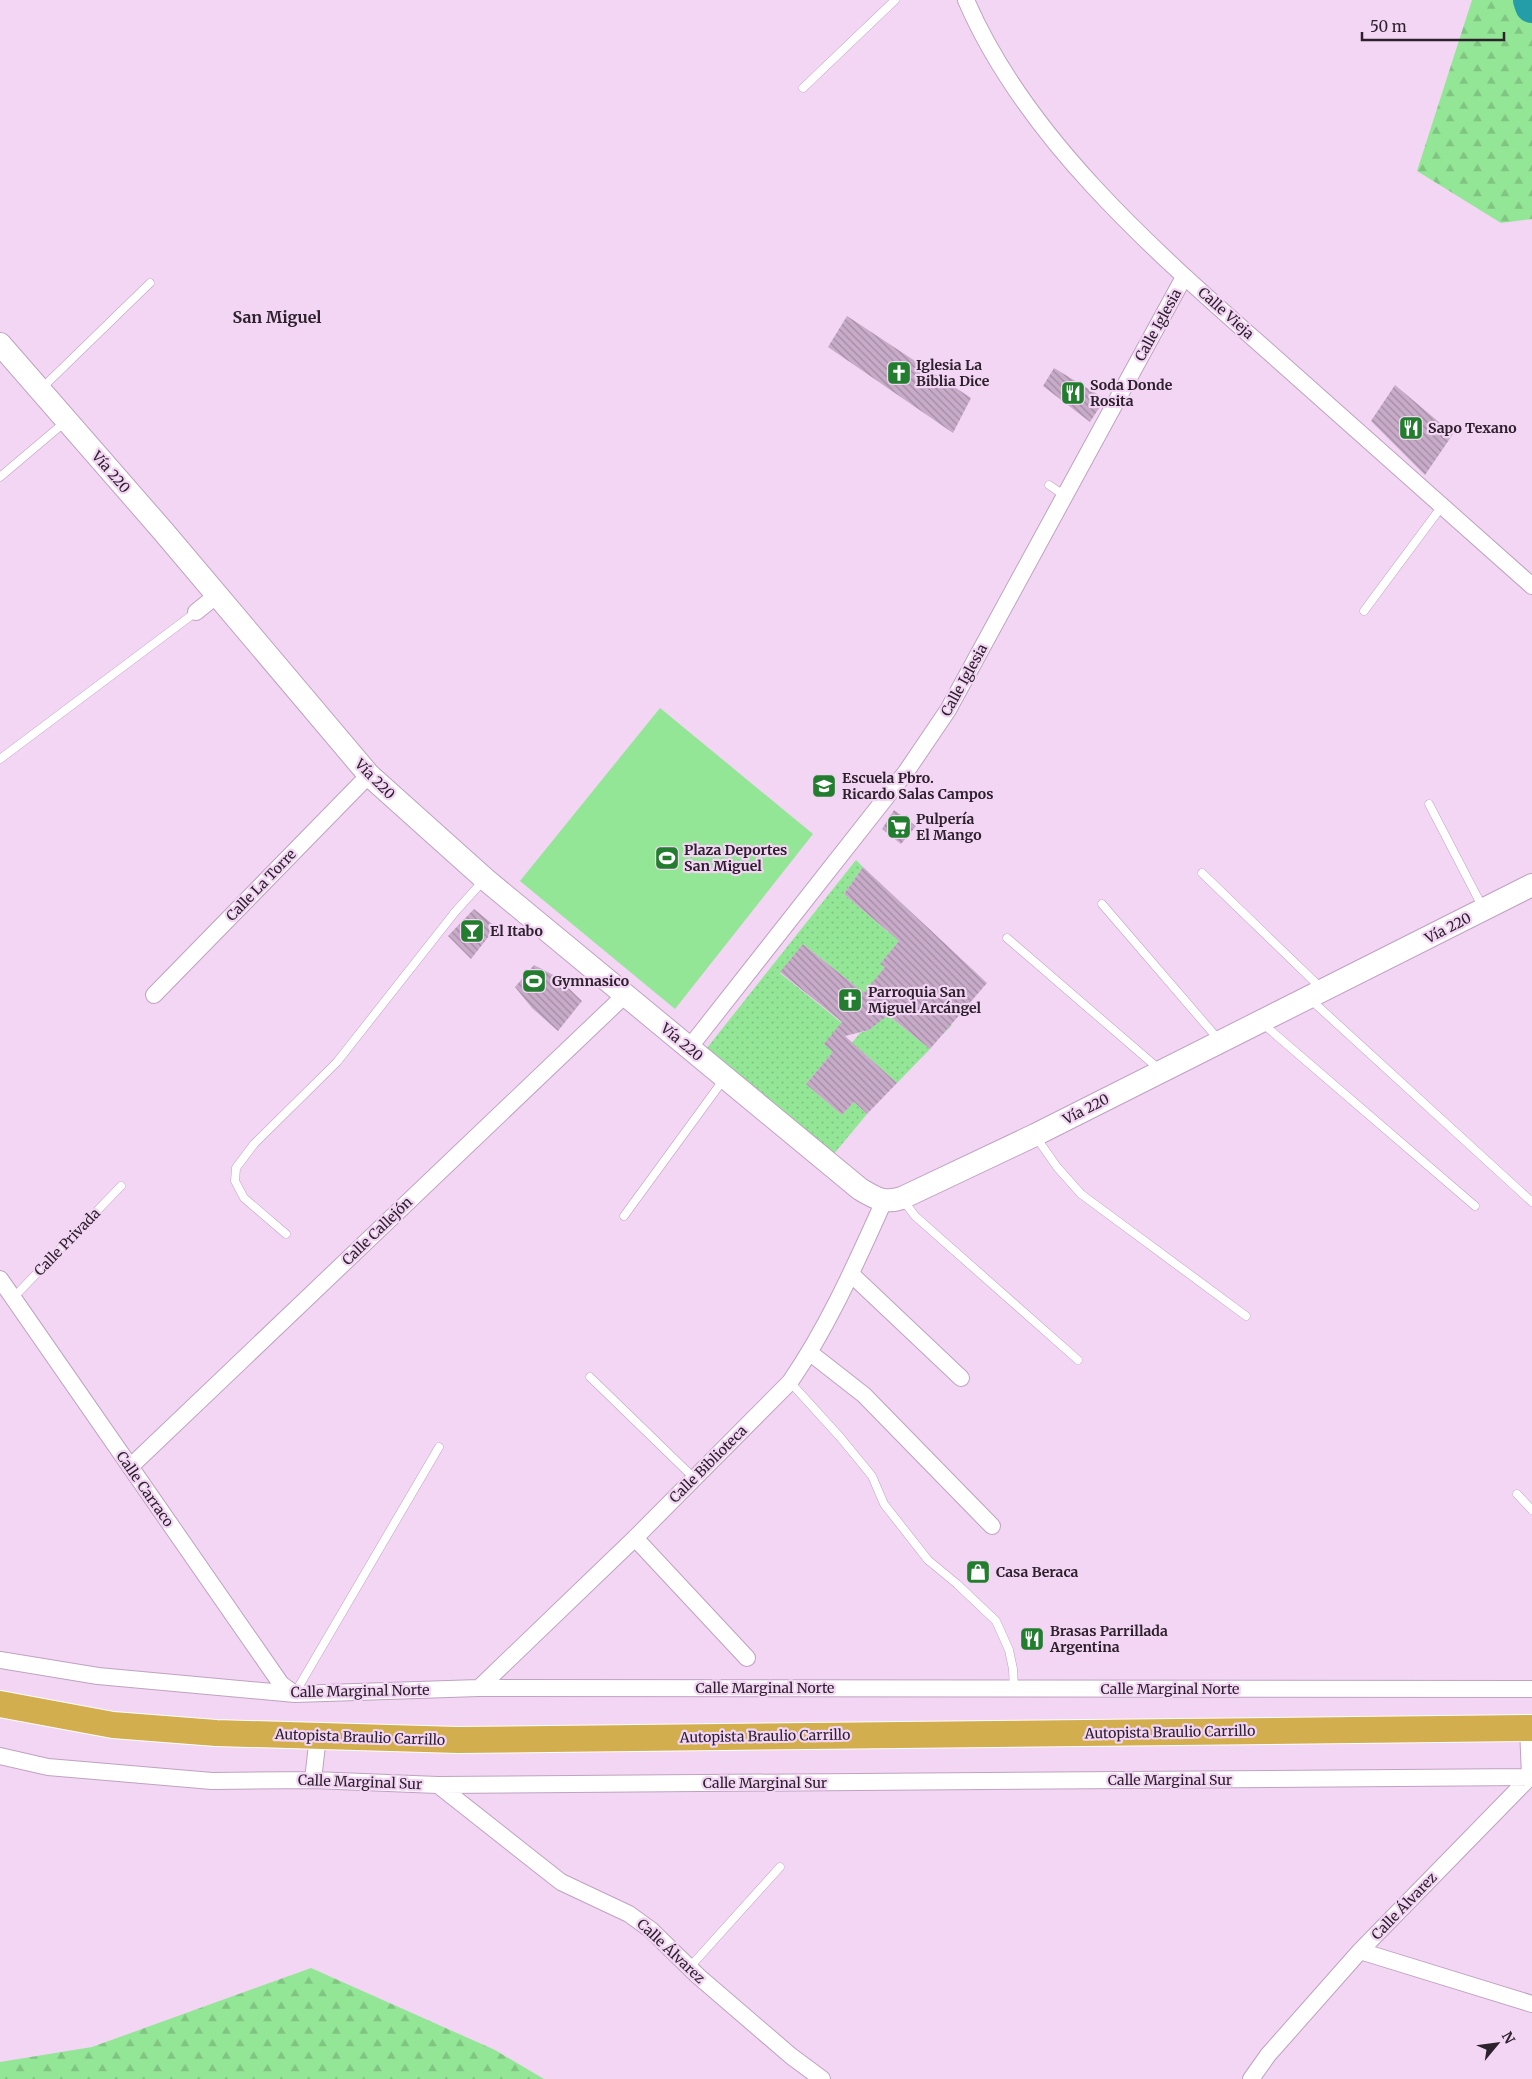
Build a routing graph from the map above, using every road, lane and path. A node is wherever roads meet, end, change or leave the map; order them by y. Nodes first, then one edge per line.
1 (895, 0) edge
2 (966, 0) edge
3 (804, 88) dead end
4 (1184, 276) junction
5 (150, 283) dead end
6 (0, 344) edge
7 (40, 390) junction
8 (66, 420) junction
9 (0, 477) edge
10 (1049, 485) dead end
11 (1065, 496) junction
12 (1442, 506) junction
13 (1532, 586) edge
14 (217, 595) junction
15 (1364, 611) dead end
16 (196, 612) joint
17 (0, 759) edge
18 (368, 775) junction
19 (1428, 804) dead end
20 (1202, 872) dead end
21 (485, 880) junction
22 (1532, 885) edge
23 (1102, 904) dead end
24 (1483, 910) junction
25 (1007, 938) dead end
26 (1316, 994) junction
27 (154, 995) dead end
28 (625, 995) junction
29 (1261, 1022) junction
30 (1220, 1042) junction
31 (689, 1048) junction
32 (1162, 1071) junction
33 (725, 1077) junction
34 (1035, 1135) junction
35 (121, 1186) dead end
36 (893, 1200) junction
37 (1532, 1202) edge
38 (1475, 1206) dead end
39 (624, 1216) dead end
40 (286, 1234) dead end
41 (851, 1274) junction
42 (0, 1279) edge
43 (13, 1298) junction
44 (1246, 1316) dead end
45 (809, 1352) junction
46 (1078, 1360) dead end
47 (590, 1377) dead end
48 (961, 1378) dead end
49 (790, 1382) junction
50 (439, 1447) dead end
51 (130, 1467) junction
52 (694, 1478) junction
53 (1517, 1494) dead end
54 (1532, 1510) edge
55 (992, 1526) dead end
56 (634, 1538) junction
57 (747, 1658) dead end
58 (0, 1660) edge
59 (479, 1688) junction
60 (1014, 1689) junction
61 (1532, 1689) edge
62 (294, 1694) junction
63 (0, 1704) edge
64 (1530, 1728) edge
65 (318, 1736) junction
66 (0, 1756) edge
67 (1531, 1778) edge
68 (313, 1780) junction
69 (438, 1785) junction
70 (780, 1867) dead end
71 (1360, 1951) junction
72 (690, 1968) junction
73 (1532, 2004) edge
74 (822, 2079) edge
75 (1251, 2079) edge

1 - 3 lane
2 - 4 street, Calle Vieja
4 - 11 street, Calle Iglesia
4 - 12 street, Calle Vieja
5 - 7 lane
6 - 7 main road, Vía 220
7 - 8 main road, Vía 220
8 - 9 lane
8 - 14 main road, Vía 220
10 - 11 lane
11 - 31 street, Calle Iglesia
12 - 13 street, Calle Vieja
12 - 15 lane
14 - 16 street
14 - 18 main road, Vía 220
16 - 17 lane
18 - 21 main road, Vía 220
18 - 27 street, Calle La Torre
19 - 24 lane
20 - 26 lane
21 - 28 main road, Vía 220
21 - 40 lane
22 - 24 main road, Vía 220
23 - 30 lane
24 - 26 main road, Vía 220
25 - 32 lane
26 - 29 main road, Vía 220
26 - 37 lane
28 - 31 main road, Vía 220
28 - 51 street, Calle Callejón
29 - 30 main road, Vía 220
29 - 38 lane
30 - 32 main road, Vía 220
31 - 33 main road, Vía 220
32 - 34 main road, Vía 220
33 - 36 main road, Vía 220
33 - 39 lane
34 - 36 main road, Vía 220
34 - 44 lane
35 - 43 lane, Calle Privada
36 - 41 street, Calle Biblioteca
36 - 46 lane
41 - 45 street, Calle Biblioteca
41 - 48 street
42 - 43 street, Calle Carraco
43 - 51 street, Calle Carraco
45 - 49 street, Calle Biblioteca
45 - 55 street
47 - 52 lane
49 - 52 street, Calle Biblioteca
49 - 60 lane
50 - 62 lane
51 - 62 street, Calle Carraco
52 - 56 street, Calle Biblioteca
53 - 54 lane
56 - 57 street
56 - 59 street, Calle Biblioteca
58 - 62 street, Calle Marginal Norte
59 - 60 street, Calle Marginal Norte
59 - 62 street, Calle Marginal Norte
60 - 61 street, Calle Marginal Norte
63 - 65 highway, Autopista Braulio Carrillo
64 - 65 highway, Autopista Braulio Carrillo
64 - 67 street
65 - 68 street
66 - 68 street, Calle Marginal Sur
67 - 69 street, Calle Marginal Sur
67 - 71 street, Calle Álvarez
68 - 69 street, Calle Marginal Sur
69 - 72 street, Calle Álvarez
70 - 72 lane
71 - 73 street
71 - 75 street, Calle Álvarez
72 - 74 street, Calle Álvarez

